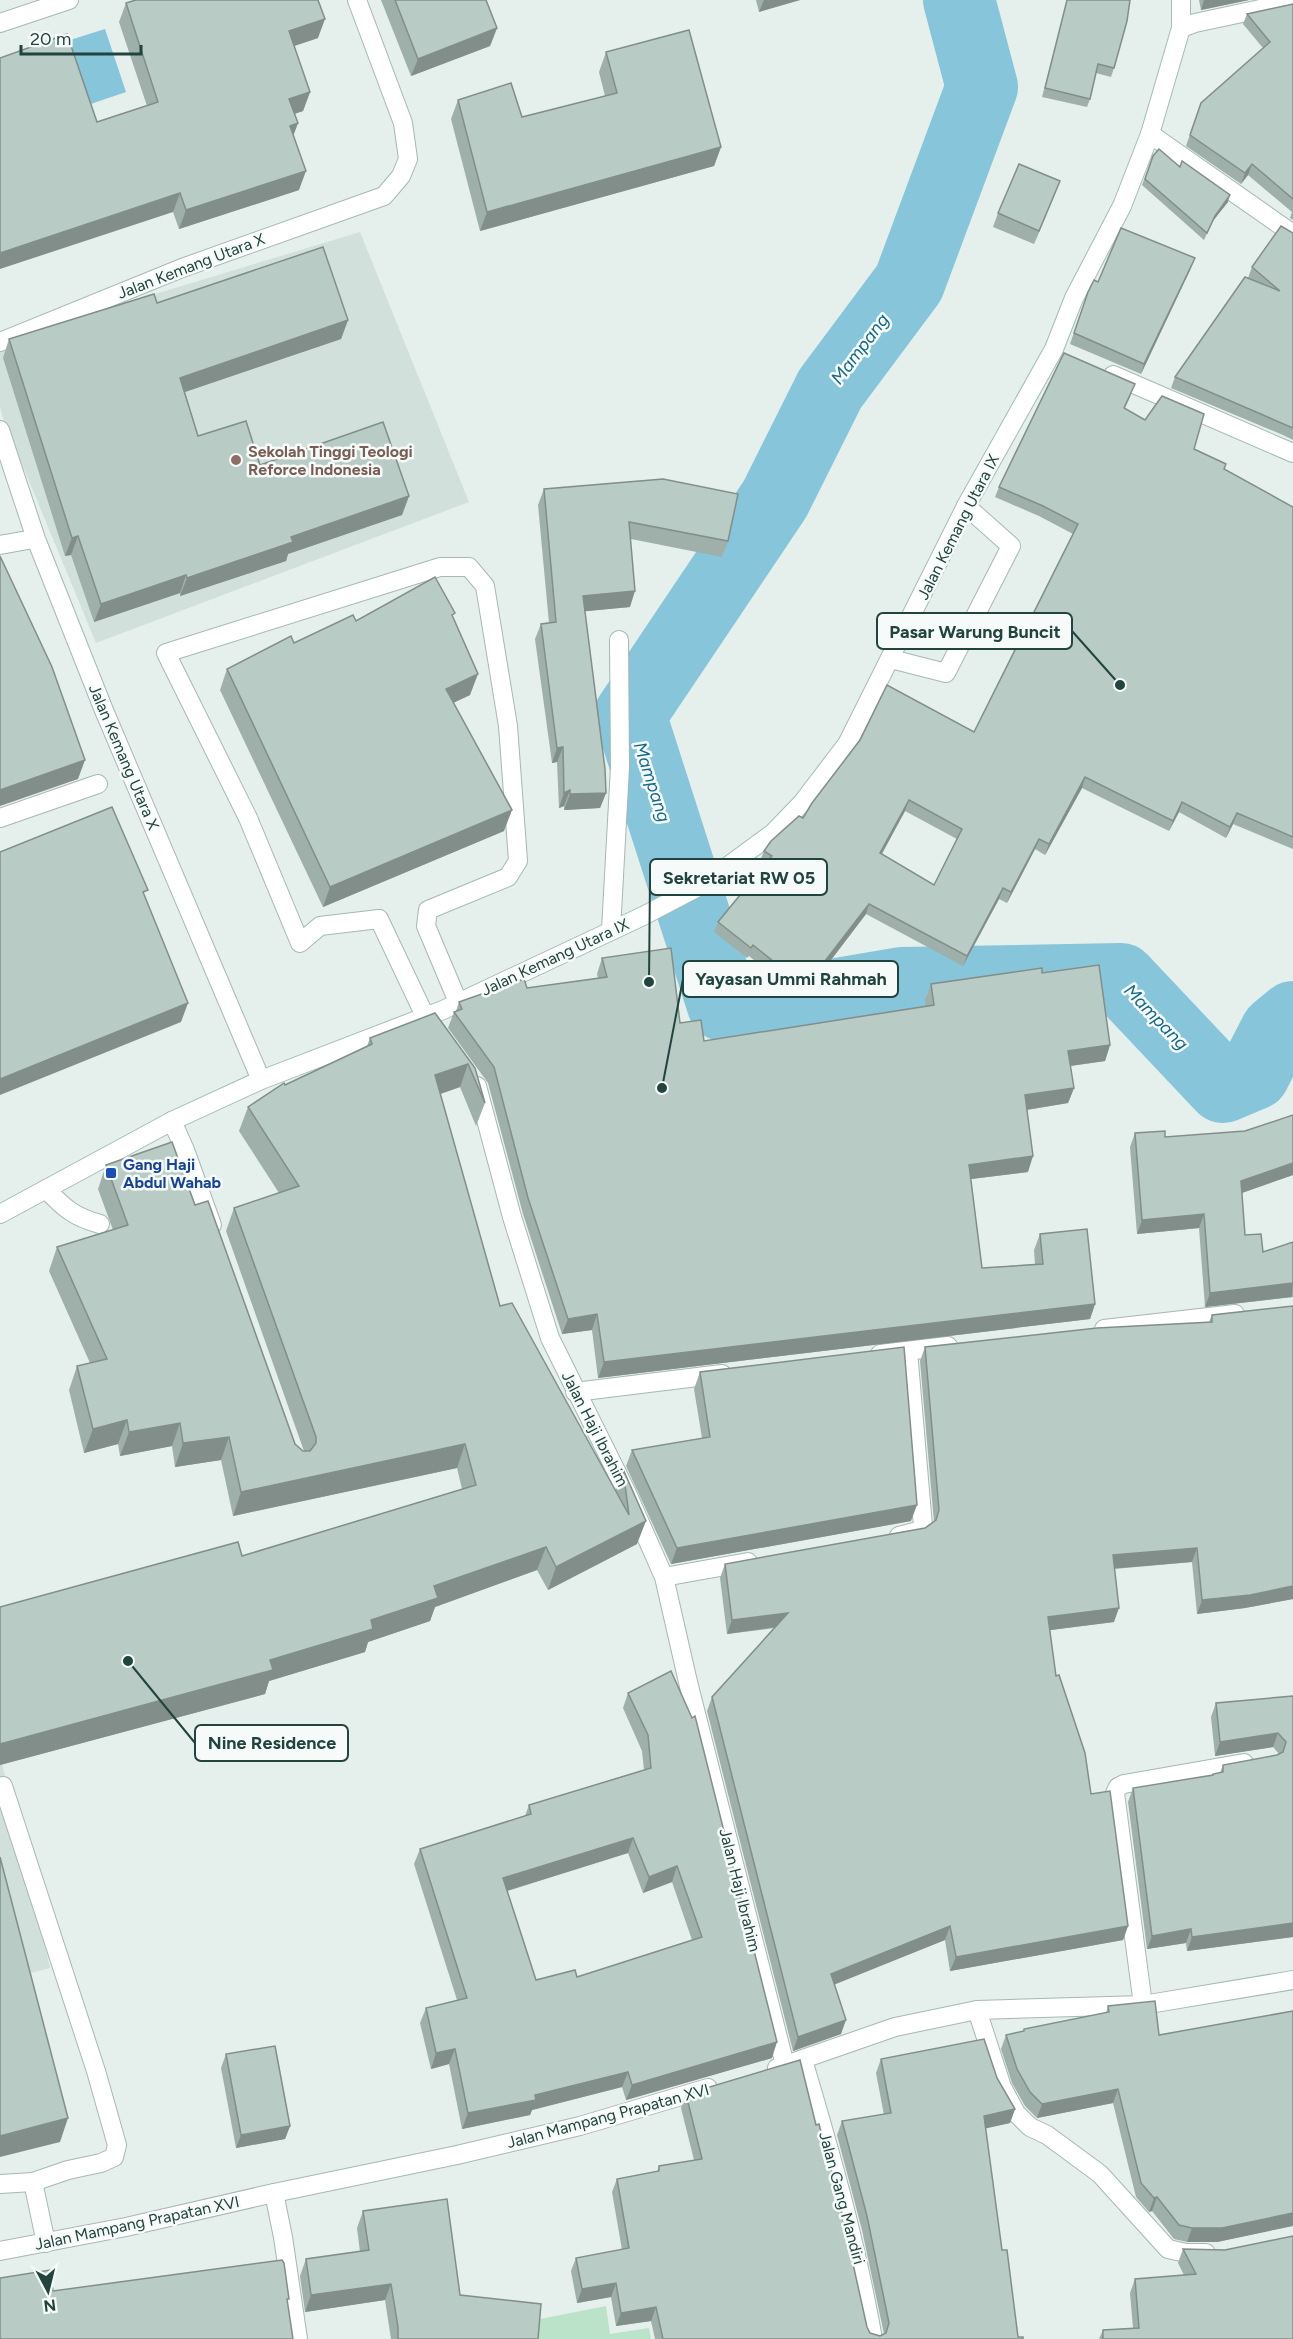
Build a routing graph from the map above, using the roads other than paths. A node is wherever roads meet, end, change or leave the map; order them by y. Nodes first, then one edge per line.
1 (69, 0) edge
2 (357, 0) edge
3 (1181, 0) edge
4 (1293, 2) edge
5 (0, 23) edge
6 (1181, 28) junction
7 (1150, 134) junction
8 (1293, 234) edge
9 (0, 342) edge
10 (1097, 368) edge
11 (0, 430) edge
12 (1293, 453) edge
13 (966, 506) junction
14 (28, 540) dead end
15 (0, 545) edge
16 (619, 640) dead end
17 (891, 659) junction
18 (98, 784) dead end
19 (0, 818) edge
20 (611, 930) junction
21 (458, 1002) junction
22 (425, 1016) junction
23 (438, 1034) edge
24 (464, 1069) edge
25 (261, 1080) junction
26 (172, 1121) junction
27 (46, 1189) junction
28 (0, 1214) edge
29 (100, 1224) dead end
30 (218, 1242) edge
31 (1258, 1312) edge
32 (1083, 1331) edge
33 (966, 1344) edge
34 (908, 1351) junction
35 (860, 1357) edge
36 (742, 1371) edge
37 (575, 1392) junction
38 (887, 1538) edge
39 (770, 1558) edge
40 (664, 1577) junction
41 (1259, 1760) edge
42 (3, 1786) dead end
43 (1293, 1980) edge
44 (1143, 2005) junction
45 (977, 2010) junction
46 (803, 2060) junction
47 (785, 2065) junction
48 (762, 2072) edge
49 (729, 2082) edge
50 (33, 2182) junction
51 (0, 2184) edge
52 (274, 2193) junction
53 (46, 2243) junction
54 (0, 2251) edge
55 (1228, 2251) edge
56 (298, 2339) edge
57 (873, 2339) edge

1 - 5 street
2 - 9 street, Jalan Kemang Utara X
3 - 6 street, Jalan Kemang Utara IX
4 - 6 street
6 - 7 street, Jalan Kemang Utara IX
7 - 8 street
7 - 13 street, Jalan Kemang Utara IX
10 - 12 street
11 - 25 street, Jalan Kemang Utara X
13 - 17 street, Jalan Kemang Utara IX
13 - 17 street
14 - 15 street
16 - 20 street
17 - 20 street, Jalan Kemang Utara IX
18 - 19 street
20 - 21 street, Jalan Kemang Utara IX
21 - 22 street, Jalan Kemang Utara IX
21 - 22 street
22 - 23 street
22 - 25 street, Jalan Kemang Utara IX
24 - 37 street, Jalan Haji Ibrahim
25 - 26 street, Jalan Kemang Utara IX
26 - 27 street, Jalan Kemang Utara IX
26 - 30 street
27 - 28 street, Jalan Kemang Utara IX
27 - 29 street
31 - 32 street
33 - 34 street
34 - 35 street
34 - 38 street
36 - 37 street
37 - 40 street, Jalan Haji Ibrahim
39 - 40 street
40 - 47 street, Jalan Haji Ibrahim
41 - 44 street
42 - 50 street
43 - 44 street
44 - 45 street
45 - 46 street
45 - 55 street
46 - 47 street
46 - 57 street, Jalan Gang Mandiri
47 - 48 street
49 - 52 street, Jalan Mampang Prapatan XVI
50 - 51 street
50 - 53 street
52 - 53 street, Jalan Mampang Prapatan XVI
52 - 56 street
53 - 54 street, Jalan Mampang Prapatan XVI

